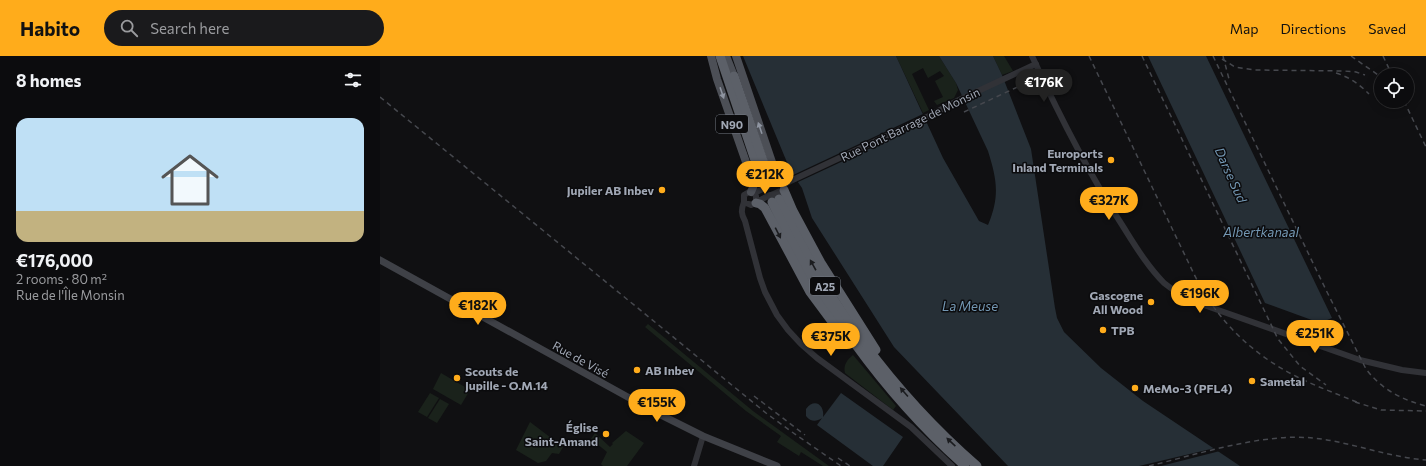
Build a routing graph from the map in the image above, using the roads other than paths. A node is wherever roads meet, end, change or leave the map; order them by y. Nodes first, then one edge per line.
1 (711, 56) edge
2 (720, 56) edge
3 (727, 56) edge
4 (736, 56) edge
5 (1032, 56) edge
6 (1036, 64) junction
7 (734, 76) joint
8 (767, 181) junction
9 (785, 184) junction
10 (752, 192) junction
11 (775, 198) junction
12 (744, 202) junction
13 (754, 203) junction
14 (745, 221) junction
15 (380, 260) edge
16 (872, 366) junction
17 (882, 366) junction
18 (1426, 373) edge
19 (703, 436) junction
20 (694, 466) edge
21 (777, 466) edge
22 (952, 466) edge
23 (965, 466) edge
24 (977, 466) edge

1 -> 10 main road, N90
2 - 8 highway
3 - 7 main road
9 -> 4 main road, N90
5 - 6 street
6 - 9 street, Rue Pont Barrage de Monsin
6 - 18 street
7 - 8 highway
8 - 9 street
8 - 10 street
8 - 11 street
9 - 11 street
9 - 17 highway, A25
10 - 12 street
10 - 13 street
11 - 13 street
11 - 16 highway, A25
17 -> 11 highway, A25
12 - 13 street
12 - 14 street
13 - 14 street
13 -> 16 highway
14 - 22 street
15 - 19 main road, Rue de Visé
16 - 23 highway, A25
24 -> 17 highway, A25
19 - 20 street
19 - 21 main road, Rue de Visé

